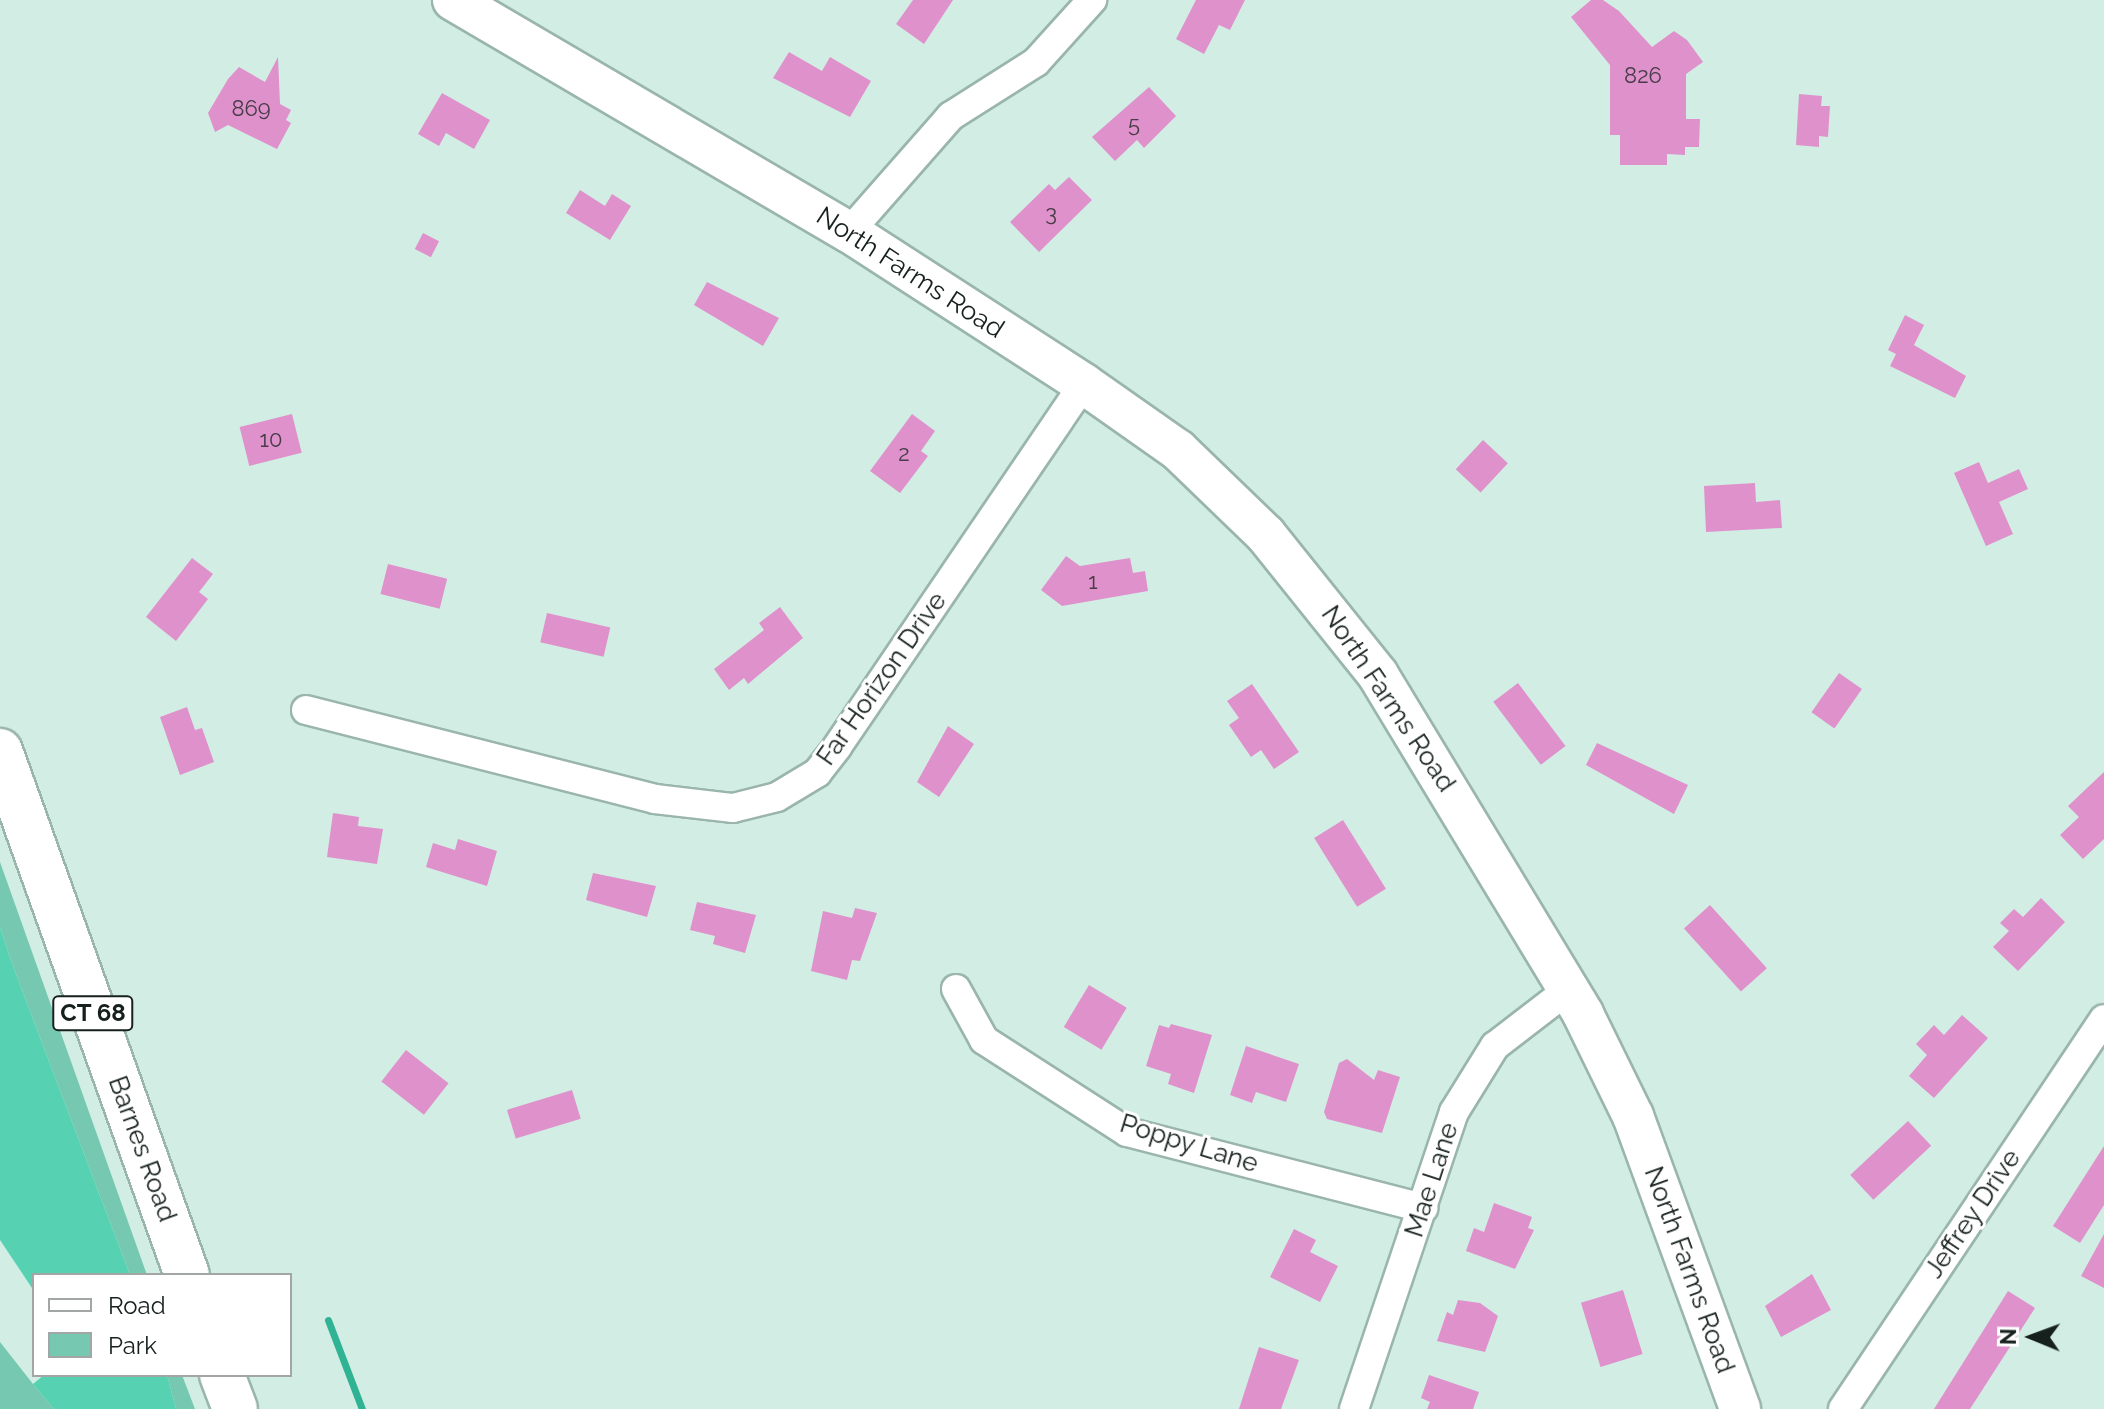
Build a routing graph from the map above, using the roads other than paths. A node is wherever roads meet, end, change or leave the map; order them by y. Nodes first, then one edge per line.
1 (453, 0) edge
2 (1092, 0) edge
3 (849, 232) junction
4 (1084, 384) junction
5 (306, 710) dead end
6 (0, 751) edge
7 (956, 989) dead end
8 (1569, 989) junction
9 (2104, 1019) edge
10 (1423, 1208) junction
11 (186, 1273) edge
12 (223, 1377) edge
13 (235, 1409) edge
14 (1354, 1409) edge
15 (1740, 1409) edge
16 (1843, 1409) edge

1 - 3 main road, North Farms Road
2 - 3 street
3 - 4 main road, North Farms Road
4 - 5 street, Far Horizon Drive
4 - 8 main road, North Farms Road
6 - 11 main road, Barnes Road / CT 68
7 - 10 street, Poppy Lane
8 - 10 street, Mae Lane
8 - 15 main road, North Farms Road
9 - 16 street, Jeffrey Drive
10 - 14 street, Mae Lane
12 - 13 main road

